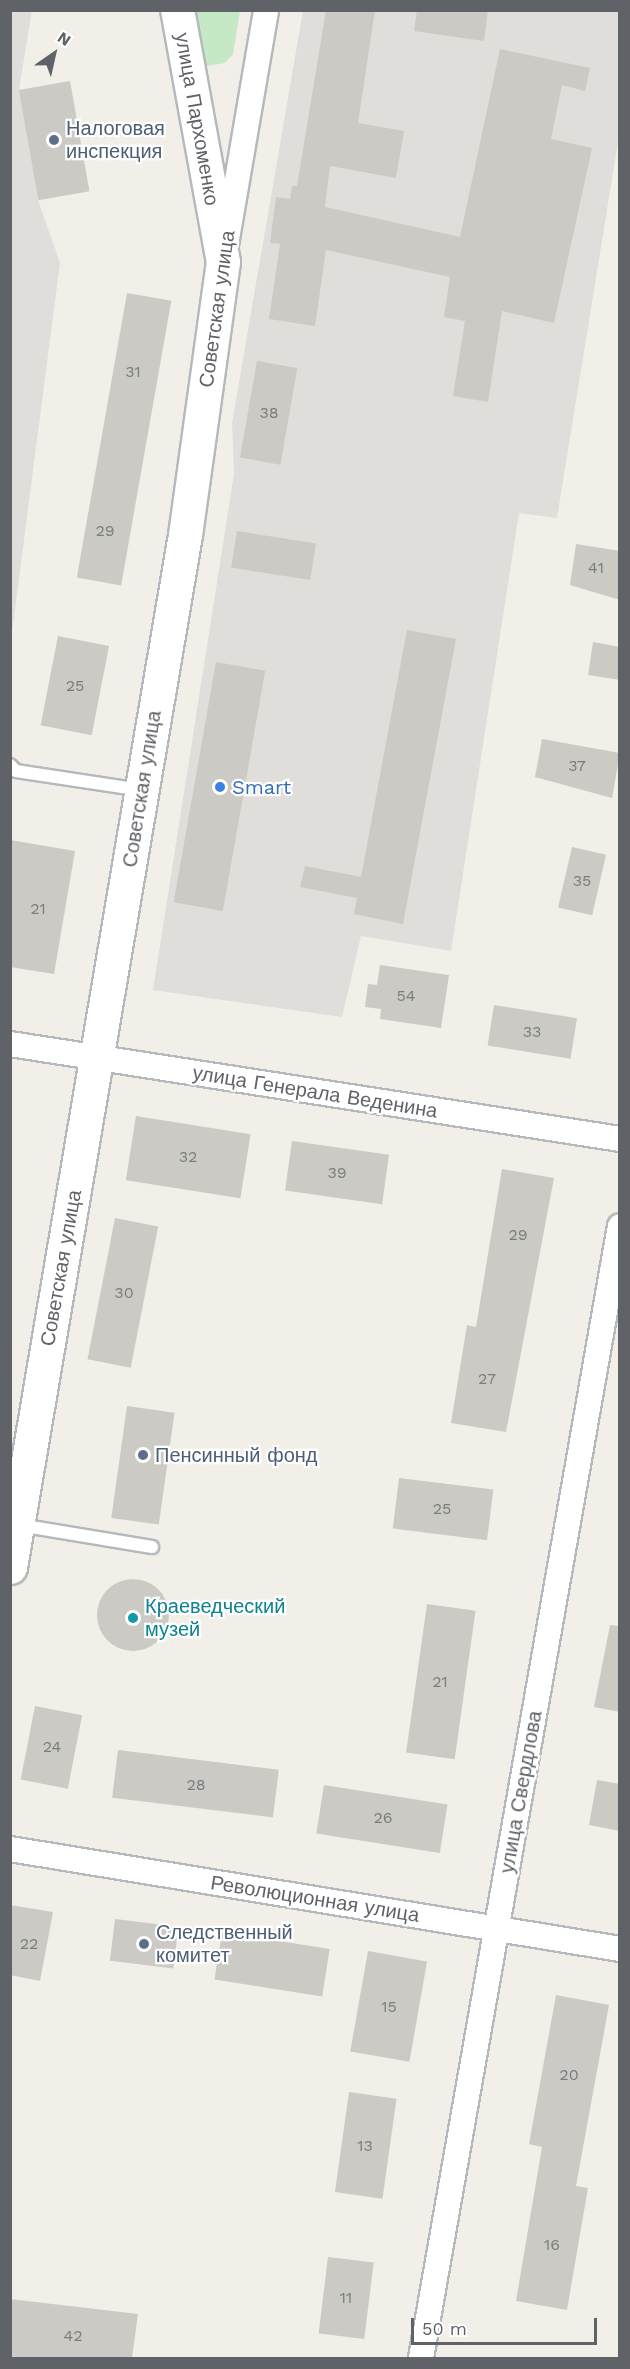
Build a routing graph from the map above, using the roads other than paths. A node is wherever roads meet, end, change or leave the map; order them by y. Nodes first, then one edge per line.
1 (177, 10) edge
2 (266, 10) edge
3 (223, 262) junction
4 (10, 765) edge
5 (142, 790) junction
6 (10, 1044) edge
7 (97, 1058) junction
8 (620, 1139) edge
9 (620, 1226) edge
10 (16, 1517) edge
11 (152, 1547) dead end
12 (10, 1567) edge
13 (10, 1849) edge
14 (497, 1928) junction
15 (620, 1949) edge
16 (421, 2358) edge

1 - 3 street, улица Пархоменко
2 - 3 street, Советская улица
3 - 5 street, Советская улица
4 - 5 lane
5 - 7 street, Советская улица
6 - 7 street, улица Генерала Веденина
7 - 8 street, улица Генерала Веденина
7 - 10 street, Советская улица
9 - 14 street, улица Свердлова
10 - 11 lane
10 - 12 street, Советская улица
13 - 14 street, Революционная улица
14 - 15 street, Революционная улица
14 - 16 street, улица Свердлова

